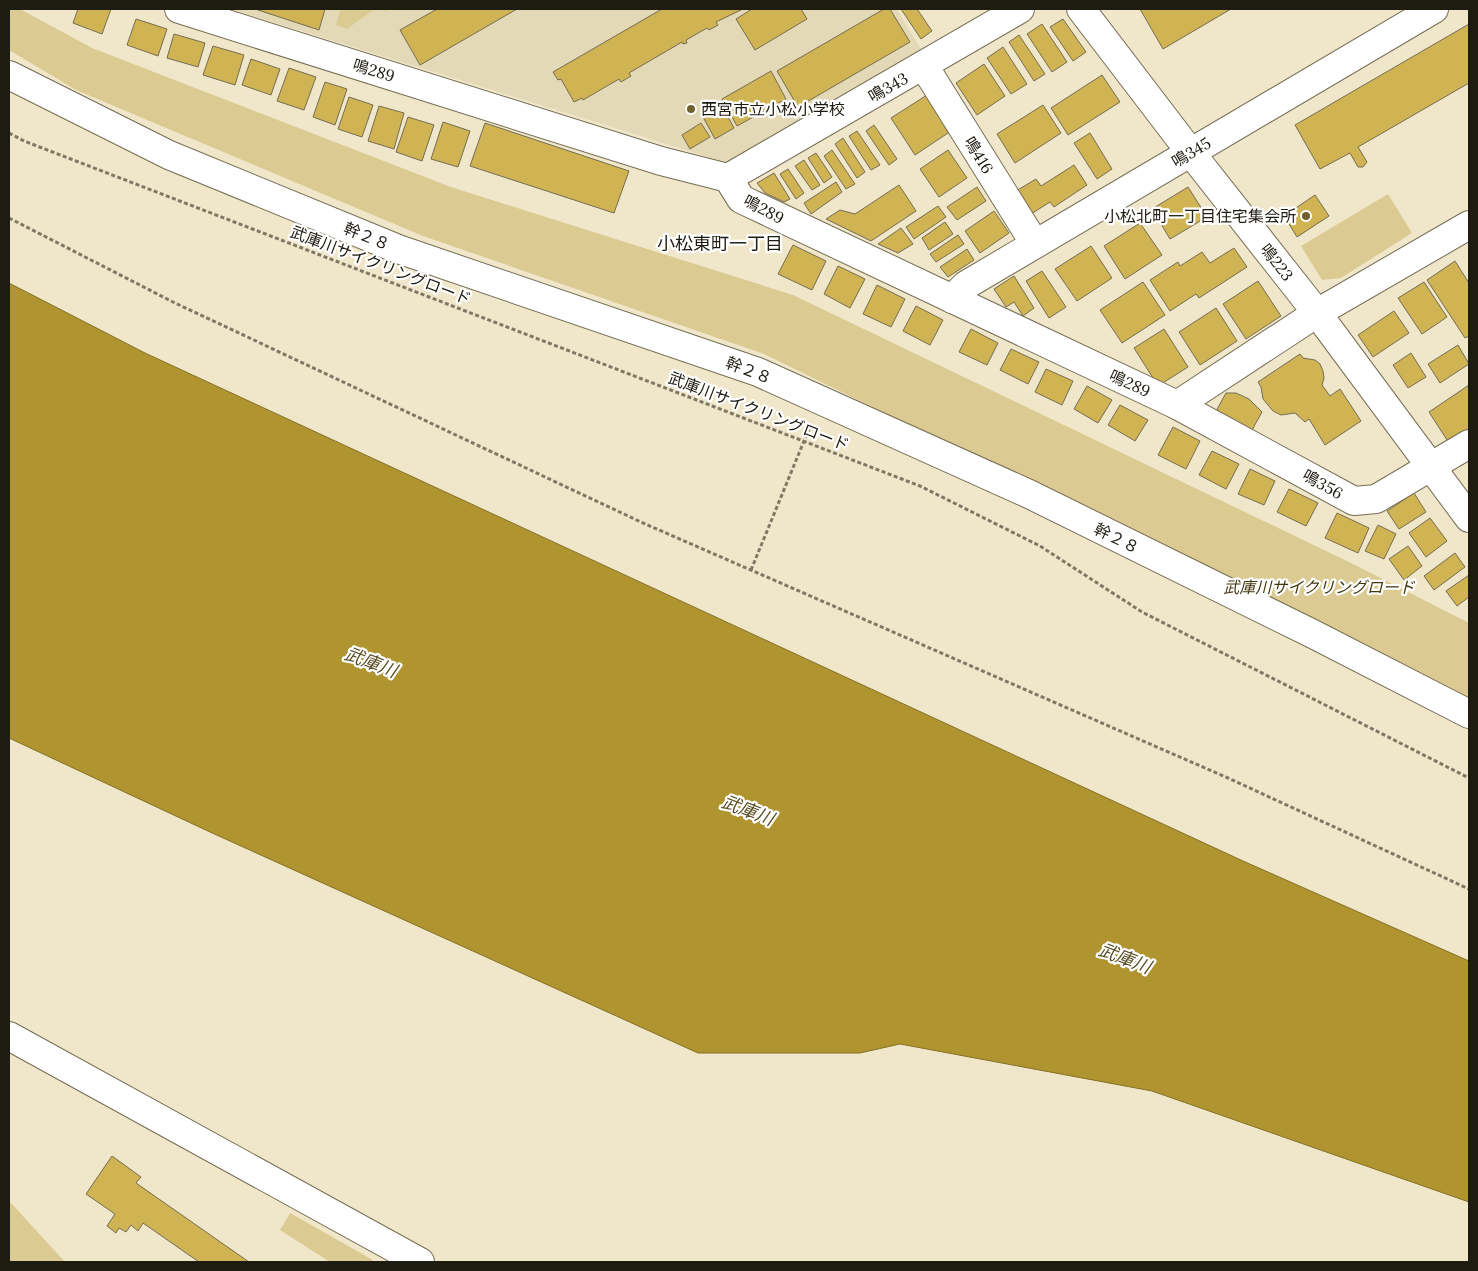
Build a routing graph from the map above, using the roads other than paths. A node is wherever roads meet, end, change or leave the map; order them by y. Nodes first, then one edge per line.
1 (178, 9) edge
2 (1020, 9) edge
3 (1081, 9) edge
4 (1434, 9) edge
5 (924, 66) junction
6 (9, 74) edge
7 (1191, 153) junction
8 (728, 178) junction
9 (1469, 225) edge
10 (1035, 244) junction
11 (952, 299) junction
12 (1317, 313) junction
13 (1177, 405) junction
14 (1469, 444) edge
15 (1430, 466) junction
16 (1469, 518) edge
17 (1469, 714) edge
18 (9, 1036) edge
19 (420, 1262) edge

1 - 8 street, 鳴289
2 - 5 street, 鳴343
3 - 7 street, 鳴223
4 - 7 street, 鳴345
5 - 8 street, 鳴343
5 - 10 street, 鳴416
6 - 17 street, 幹２８
7 - 10 street, 鳴345
7 - 12 street, 鳴223
8 - 11 street, 鳴289
9 - 12 street
10 - 11 street, 鳴345
11 - 13 street, 鳴289
12 - 13 street
12 - 15 street, 鳴223
13 - 15 street, 鳴356
14 - 15 street, 鳴356
15 - 16 street, 鳴223
18 - 19 street

